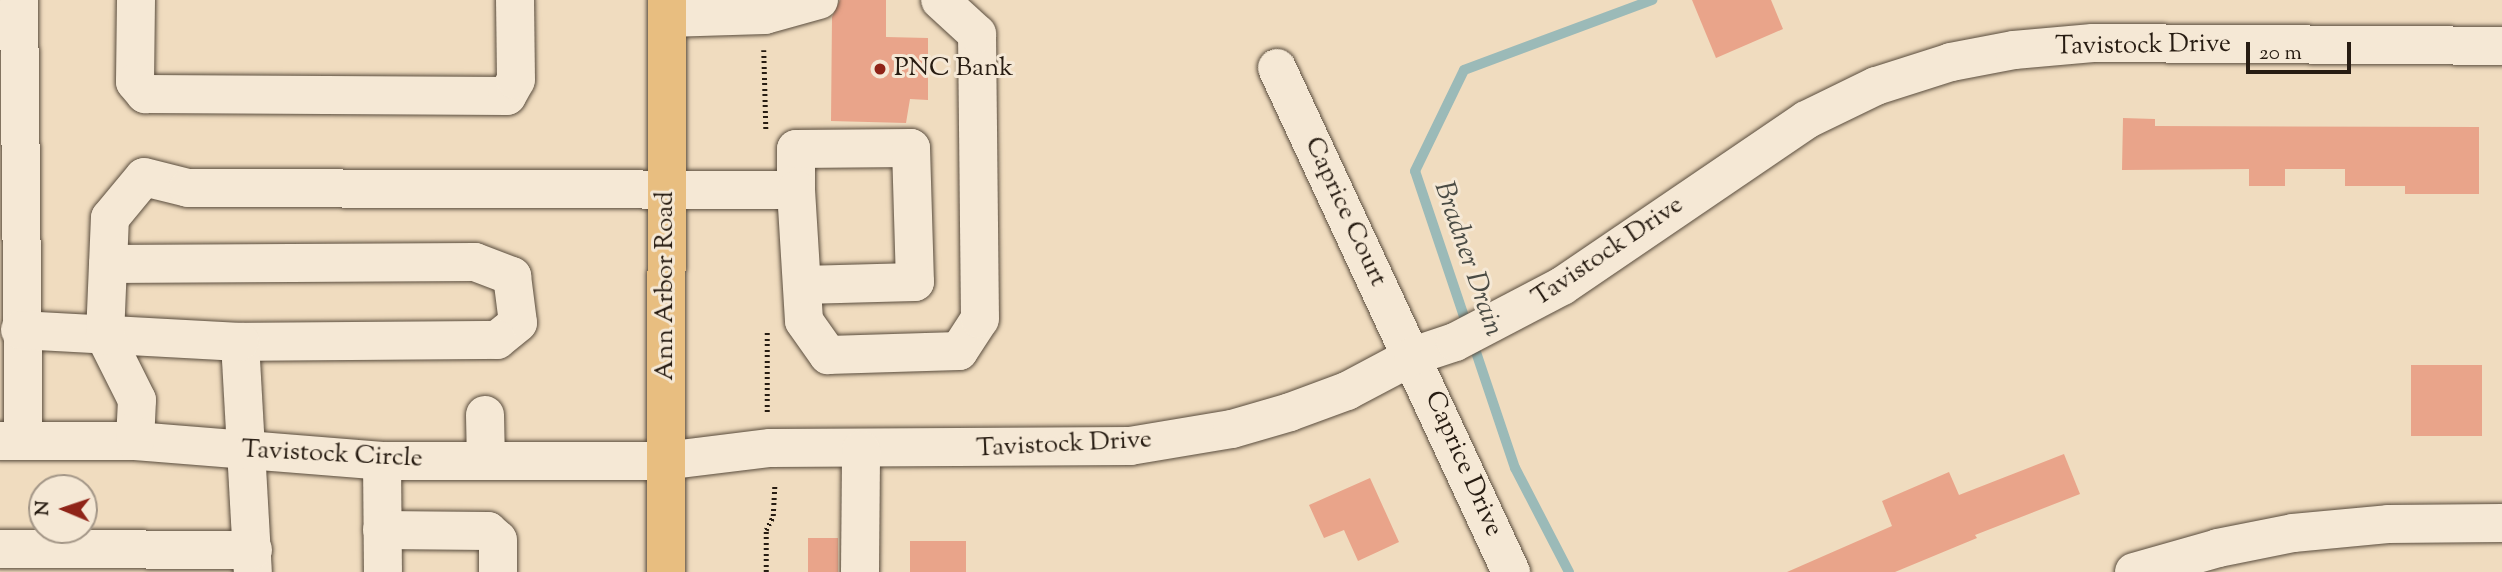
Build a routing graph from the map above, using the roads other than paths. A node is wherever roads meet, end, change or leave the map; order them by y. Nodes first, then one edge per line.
1 (19, 0) edge
2 (136, 0) edge
3 (515, 0) edge
4 (819, 0) edge
5 (940, 0) edge
6 (667, 9) edge
7 (2502, 46) edge
8 (1277, 68) dead end
9 (666, 188) junction
10 (796, 190) junction
11 (108, 264) junction
12 (802, 285) junction
13 (13, 316) edge
14 (105, 336) junction
15 (240, 342) junction
16 (1413, 356) junction
17 (485, 415) dead end
18 (12, 441) edge
19 (135, 441) junction
20 (245, 450) junction
21 (861, 450) junction
22 (382, 461) junction
23 (486, 461) junction
24 (664, 461) junction
25 (2502, 523) edge
26 (382, 530) junction
27 (0, 550) edge
28 (253, 561) edge
29 (383, 572) edge
30 (498, 572) edge
31 (666, 572) edge
32 (860, 572) edge
33 (1511, 572) edge
34 (2134, 572) edge

1 - 13 street
2 - 3 street
4 - 6 street
5 - 12 street
6 - 9 main road, Ann Arbor Road
7 - 16 street, Tavistock Drive
8 - 16 street, Caprice Court
9 - 10 street
9 - 11 street
9 - 24 main road, Ann Arbor Road
10 - 12 street
10 - 12 street
11 - 14 street
11 - 15 street
13 - 14 street
13 - 18 street
14 - 15 street
14 - 19 street
15 - 20 street
16 - 21 street, Tavistock Drive
16 - 33 street, Caprice Drive
17 - 23 street
18 - 19 street, Tavistock Circle
19 - 20 street, Tavistock Circle
20 - 22 street, Tavistock Circle
20 - 28 street
21 - 24 street, Tavistock Drive
21 - 32 street
22 - 23 street, Tavistock Circle
22 - 26 street
23 - 24 street, Tavistock Circle
24 - 31 main road, Ann Arbor Road
25 - 34 street
26 - 29 street
26 - 30 street
27 - 28 street

